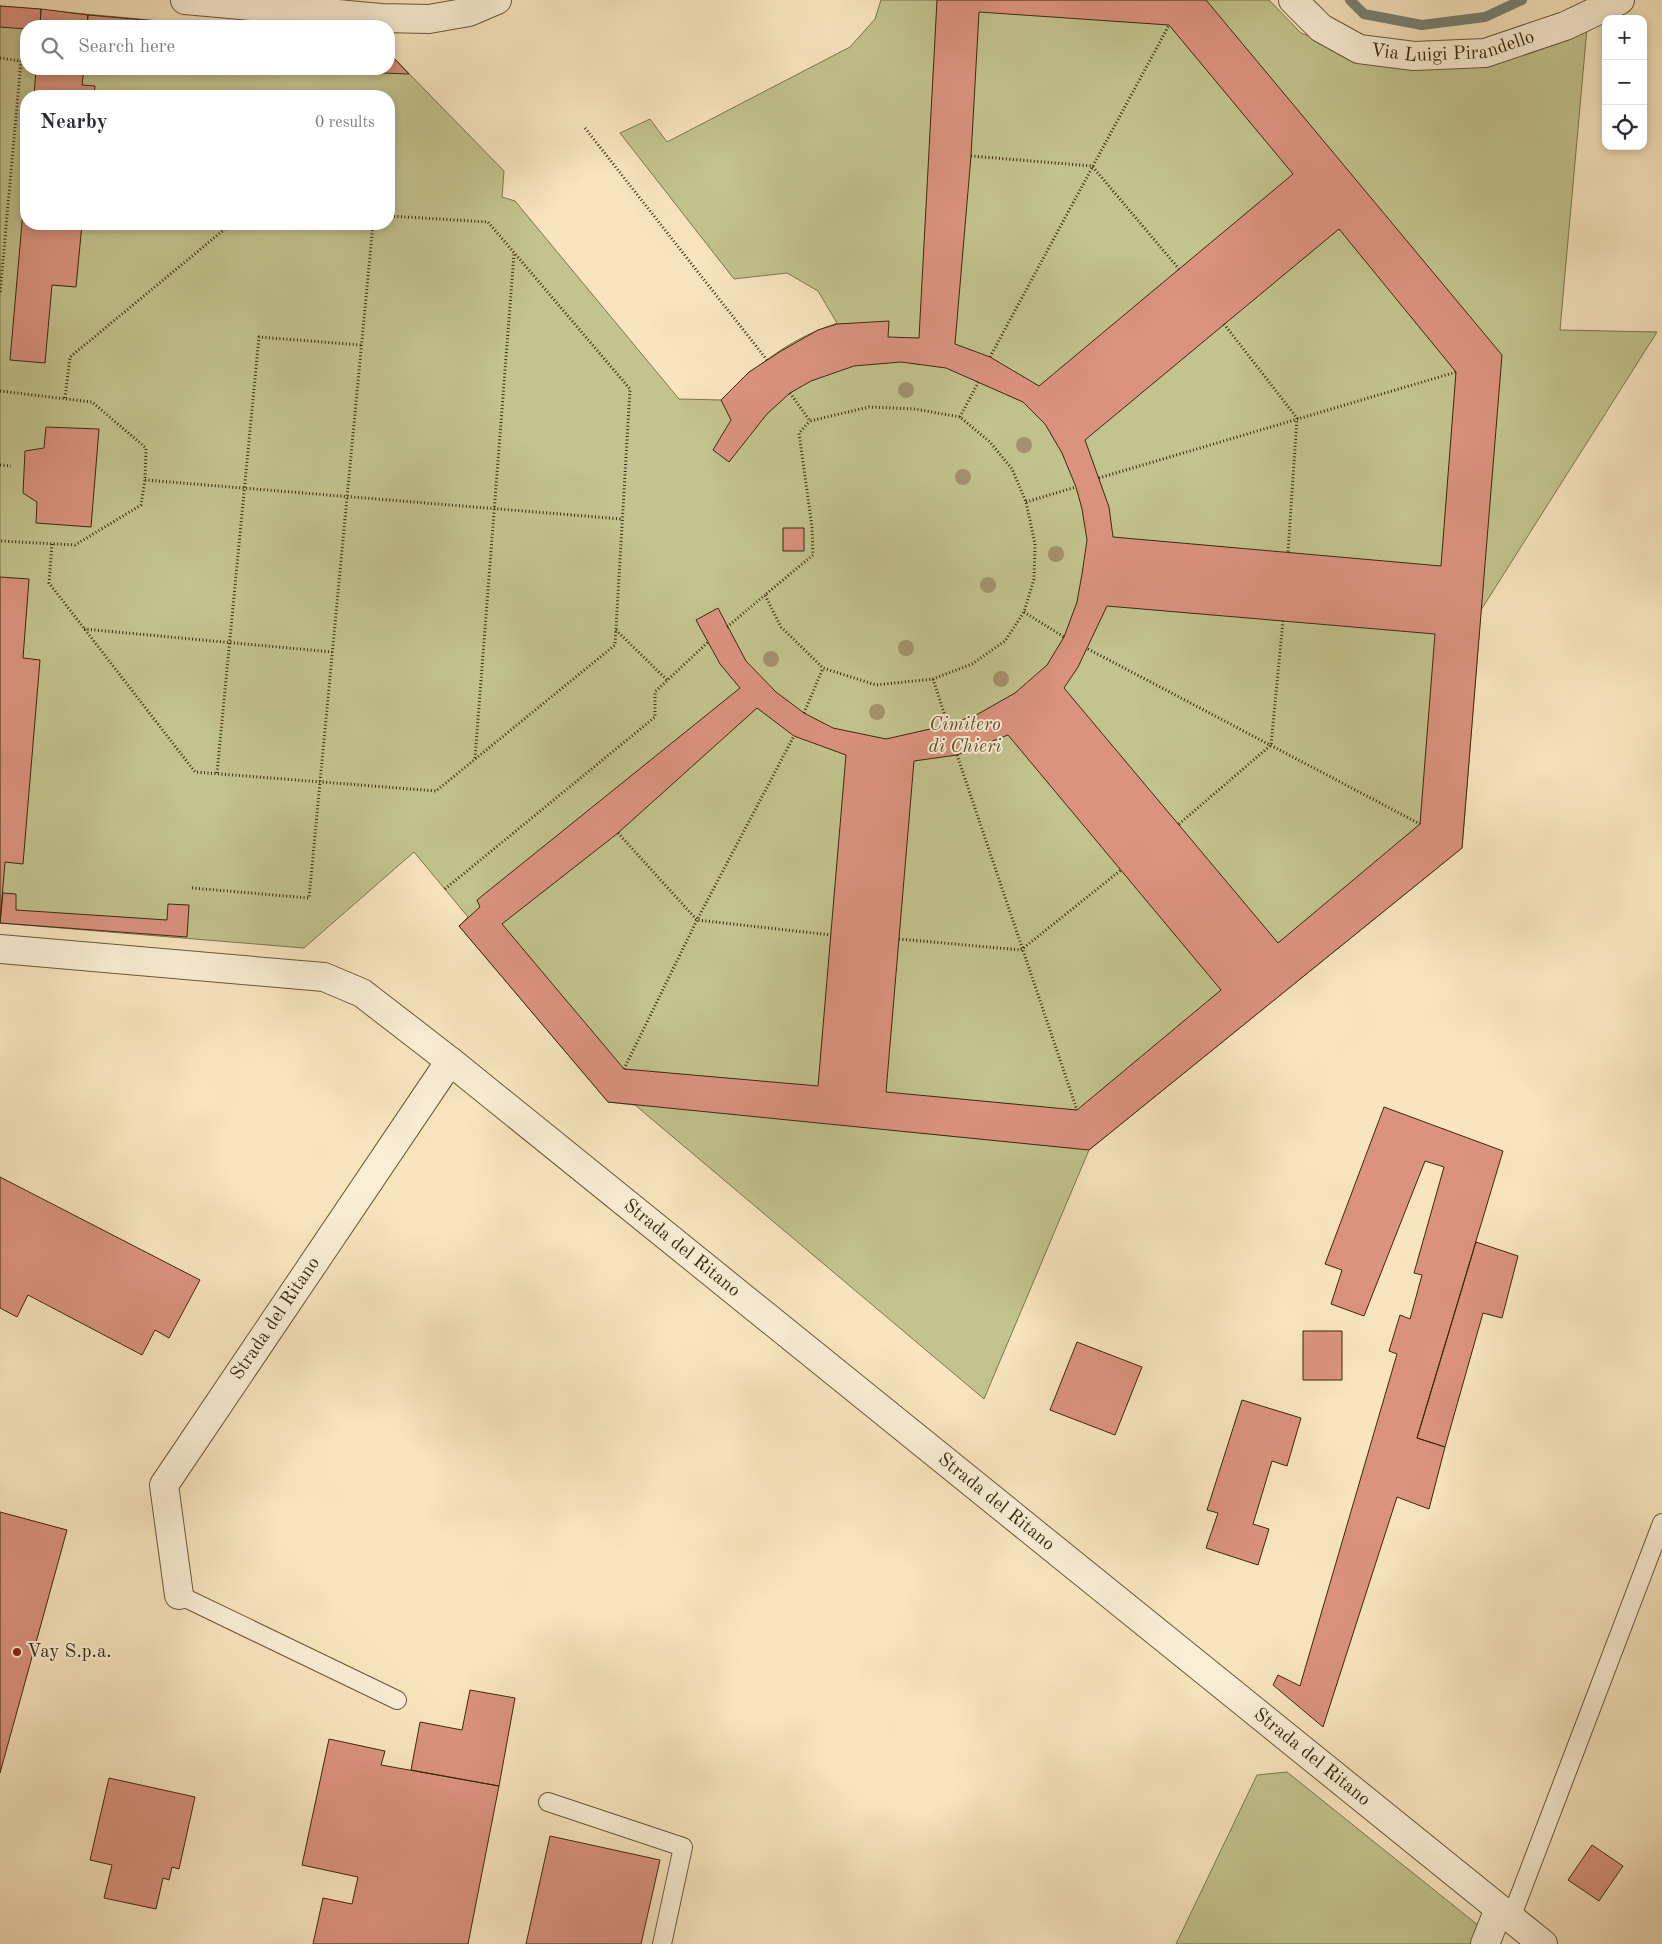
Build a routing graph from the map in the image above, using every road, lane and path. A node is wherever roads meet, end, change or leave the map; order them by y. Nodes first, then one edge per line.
1 (185, 0) edge
2 (497, 0) edge
3 (1292, 0) edge
4 (1620, 0) edge
5 (1169, 25) dead end
6 (0, 58) edge
7 (20, 60) edge
8 (20, 71) edge
9 (585, 128) dead end
10 (971, 156) dead end
11 (1092, 166) junction
12 (395, 216) edge
13 (224, 230) edge
14 (372, 230) edge
15 (514, 253) junction
16 (1179, 269) dead end
17 (0, 294) edge
18 (1224, 324) dead end
19 (361, 345) junction
20 (990, 357) dead end
21 (767, 360) dead end
22 (1456, 372) dead end
23 (979, 381) dead end
24 (0, 391) edge
25 (790, 393) dead end
26 (65, 398) junction
27 (960, 417) junction
28 (1297, 418) junction
29 (810, 421) junction
30 (0, 465) edge
31 (12, 466) dead end
32 (1100, 478) dead end
33 (145, 480) junction
34 (1076, 488) dead end
35 (244, 489) junction
36 (346, 497) junction
37 (1026, 502) junction
38 (494, 510) junction
39 (621, 519) junction
40 (0, 542) edge
41 (52, 544) junction
42 (1288, 552) dead end
43 (765, 595) junction
44 (1024, 612) junction
45 (1283, 621) dead end
46 (727, 627) dead end
47 (84, 629) junction
48 (616, 629) junction
49 (1064, 636) dead end
50 (230, 642) junction
51 (708, 642) dead end
52 (1088, 649) dead end
53 (332, 652) junction
54 (823, 668) junction
55 (667, 680) junction
56 (933, 680) junction
57 (804, 713) dead end
58 (948, 725) dead end
59 (794, 736) dead end
60 (1272, 745) junction
61 (957, 755) dead end
62 (475, 760) junction
63 (217, 773) junction
64 (318, 782) junction
65 (1179, 824) dead end
66 (1420, 824) dead end
67 (618, 833) dead end
68 (1121, 870) dead end
69 (192, 888) dead end
70 (445, 889) dead end
71 (697, 920) junction
72 (831, 935) dead end
73 (899, 939) dead end
74 (0, 949) edge
75 (1021, 950) junction
76 (450, 1060) junction
77 (624, 1069) dead end
78 (1077, 1110) dead end
79 (1662, 1523) edge
80 (179, 1595) joint
81 (397, 1700) dead end
82 (548, 1802) dead end
83 (1505, 1914) junction
84 (662, 1944) edge
85 (1485, 1944) edge
86 (1543, 1944) edge

1 - 2 street
3 - 4 street, Via Luigi Pirandello
5 - 11 path
6 - 7 path
8 - 17 path
9 - 21 path
10 - 11 path
11 - 16 path
11 - 20 path
12 - 15 path
13 - 26 path
14 - 19 path
15 - 38 path
15 - 39 path
18 - 28 path
19 - 35 path
19 - 36 path
22 - 28 path
23 - 27 path
24 - 26 path
25 - 29 path
26 - 33 path
27 - 29 path
27 - 37 path
28 - 32 path
28 - 42 path
29 - 43 path
30 - 31 path
33 - 35 path
33 - 41 path
34 - 37 path
35 - 36 path
35 - 50 path
36 - 38 path
36 - 53 path
37 - 44 path
38 - 39 path
38 - 62 path
39 - 48 path
40 - 41 path
41 - 47 path
43 - 46 path
43 - 54 path
44 - 49 path
44 - 56 path
45 - 60 path
47 - 50 path
47 - 63 path
48 - 55 path
48 - 62 path
50 - 53 path
50 - 63 path
51 - 55 path
52 - 60 path
53 - 64 path
54 - 56 path
54 - 57 path
55 - 70 path
56 - 58 path
59 - 71 path
60 - 65 path
60 - 66 path
61 - 75 path
62 - 64 path
63 - 64 path
64 - 69 path
67 - 71 path
68 - 75 path
71 - 72 path
71 - 77 path
73 - 75 path
74 - 76 street, Strada del Ritano
75 - 78 path
76 - 80 street, Strada del Ritano
76 - 83 street, Strada del Ritano
79 - 83 lane
80 - 81 lane
82 - 84 lane
83 - 85 street
83 - 86 street, Strada del Ritano

